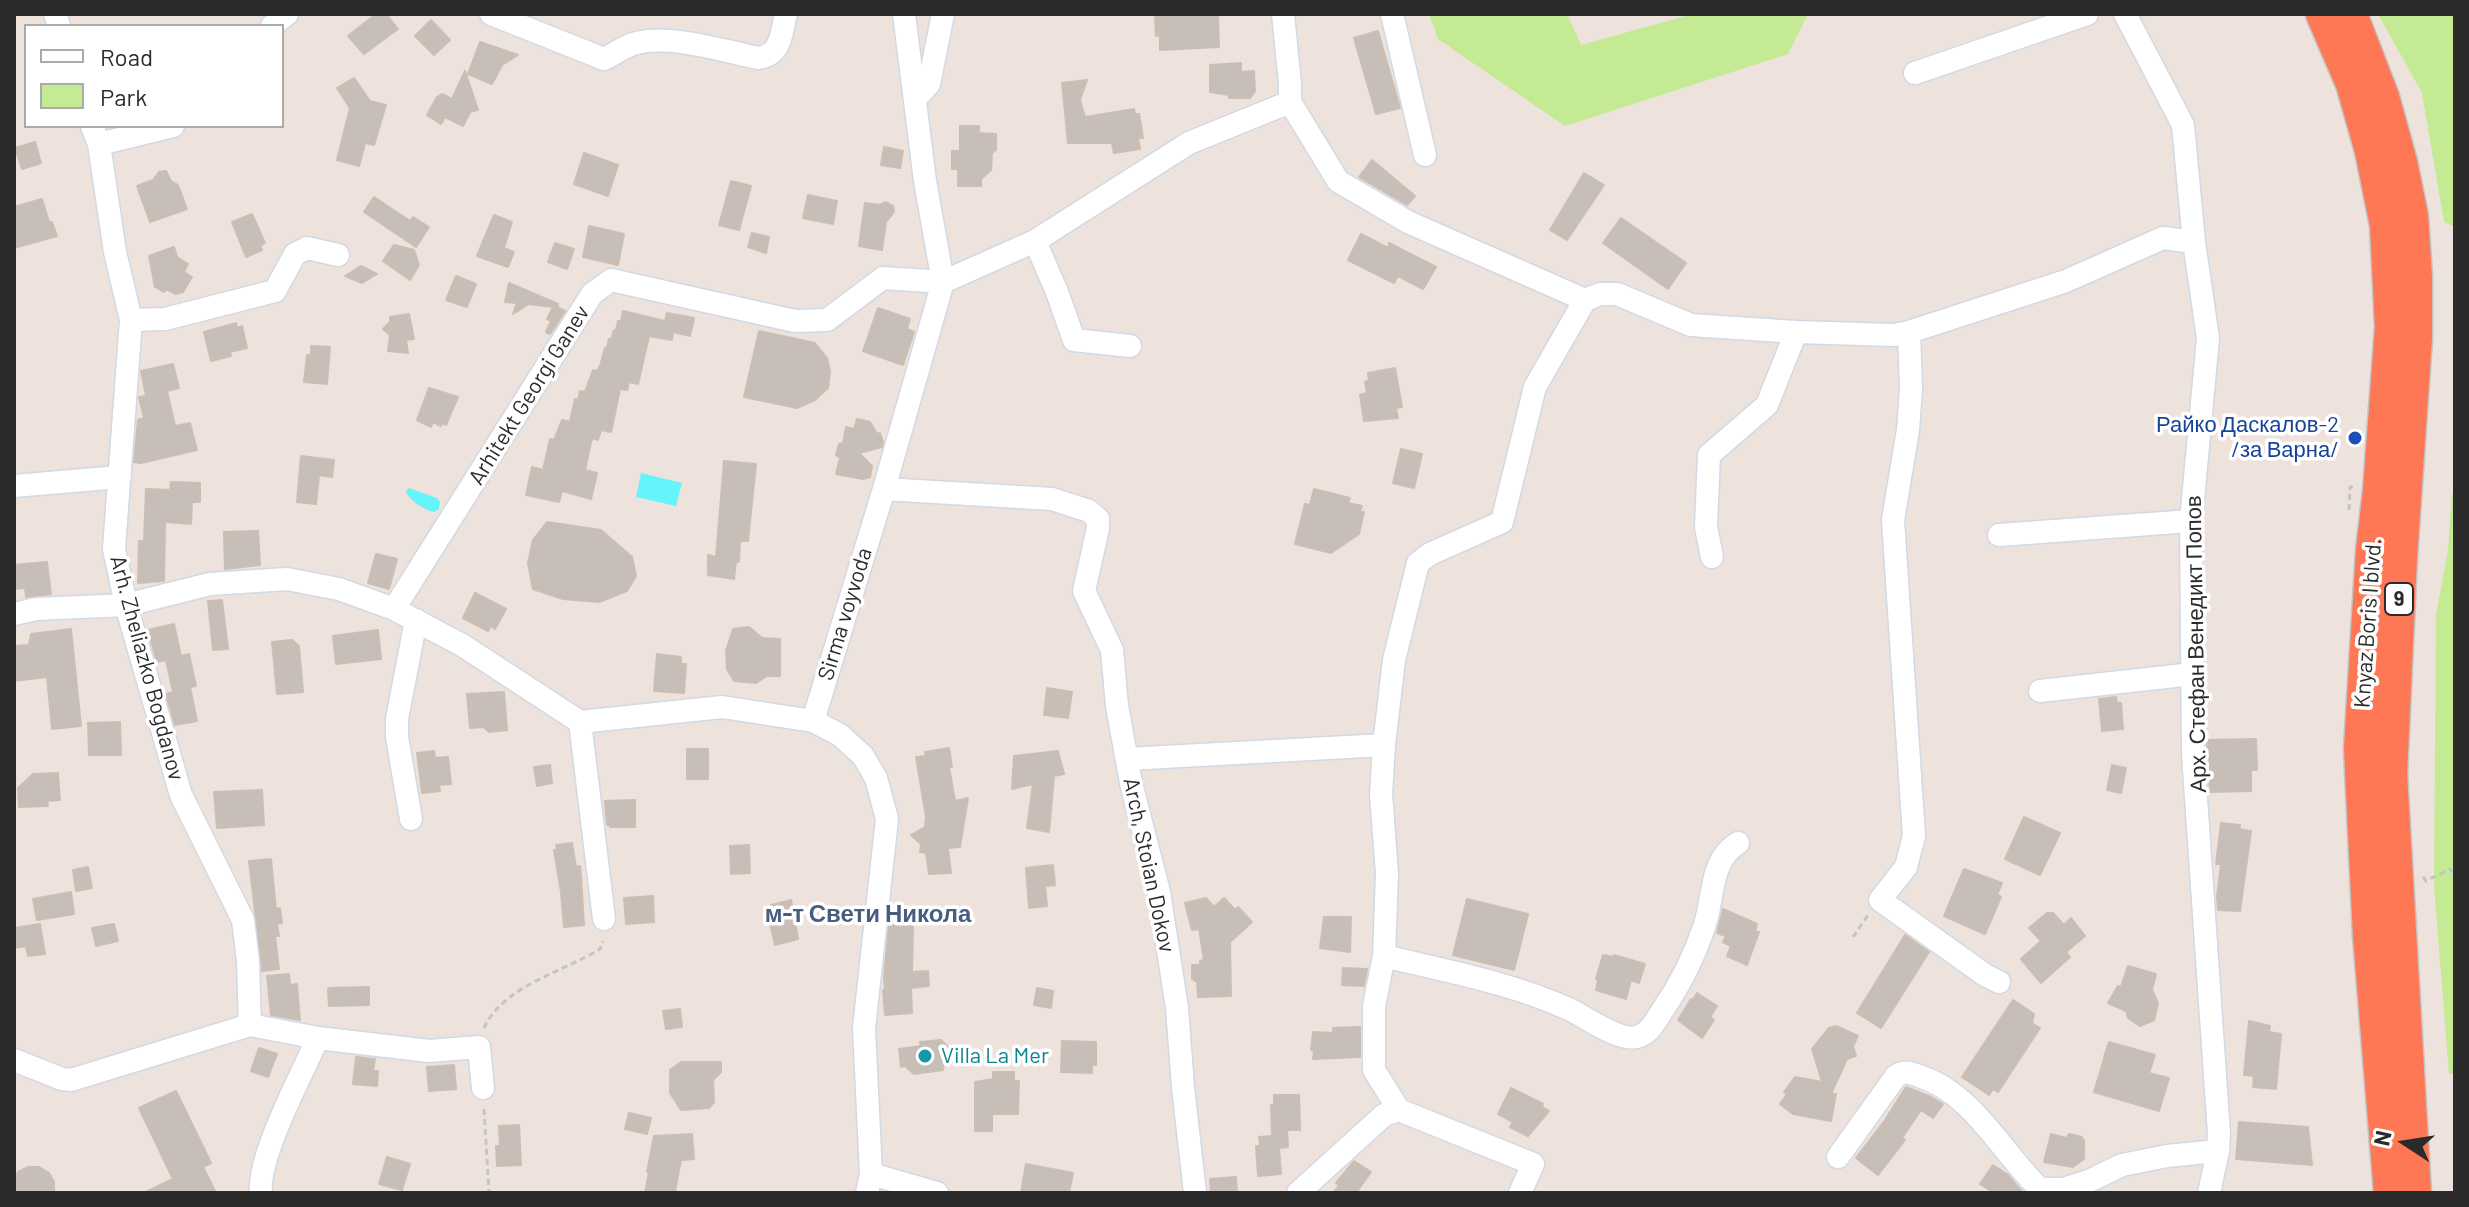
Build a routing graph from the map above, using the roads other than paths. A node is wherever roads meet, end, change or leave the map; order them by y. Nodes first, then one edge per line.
1 (491, 14) edge
2 (786, 14) edge
3 (904, 14) edge
4 (943, 14) edge
5 (1283, 14) edge
6 (1392, 14) edge
7 (2087, 14) edge
8 (2125, 14) edge
9 (2322, 14) edge
10 (2351, 14) edge
11 (1915, 73) dead end
12 (915, 99) junction
13 (1290, 102) junction
14 (156, 128) edge
15 (96, 135) edge
16 (1425, 155) dead end
17 (1035, 241) junction
18 (2194, 242) junction
19 (338, 255) dead end
20 (943, 282) junction
21 (1585, 300) junction
22 (131, 320) junction
23 (1796, 332) junction
24 (1909, 332) junction
25 (1130, 346) dead end
26 (120, 477) junction
27 (14, 486) edge
28 (884, 489) junction
29 (2191, 521) junction
30 (1999, 535) dead end
31 (1712, 557) dead end
32 (126, 605) junction
33 (394, 609) junction
34 (14, 614) edge
35 (416, 620) junction
36 (2193, 674) junction
37 (2040, 691) dead end
38 (813, 721) junction
39 (580, 722) junction
40 (1384, 745) junction
41 (1127, 759) junction
42 (411, 819) dead end
43 (1738, 843) dead end
44 (604, 919) road end
45 (1384, 956) junction
46 (1999, 982) dead end
47 (250, 1025) junction
48 (318, 1038) junction
49 (14, 1060) edge
50 (483, 1088) road end
51 (1399, 1110) junction
52 (2218, 1151) junction
53 (1838, 1157) dead end
54 (869, 1184) edge
55 (2038, 1191) edge
56 (261, 1193) edge
57 (937, 1193) edge
58 (1195, 1193) edge
59 (1298, 1193) edge
60 (1520, 1193) edge
61 (2209, 1193) edge
62 (2390, 1193) edge
63 (2415, 1193) edge

1 - 2 street
3 - 12 street, Sirma voyvoda
4 - 12 street
5 - 13 street
6 - 16 street
7 - 11 street
8 - 18 street, Арх. Стефан Венедикт Попов
9 - 62 highway, Knyaz Boris I blvd. / 9
10 - 63 highway, Knyaz Boris I blvd. / 9
12 - 20 street, Sirma voyvoda
13 - 17 street
13 - 21 street
14 - 15 street
15 - 22 street, Arh. Zheliazko Bogdanov
17 - 20 street
17 - 25 street
18 - 24 street
18 - 29 street, Арх. Стефан Венедикт Попов
19 - 22 street
20 - 28 street, Sirma voyvoda
20 - 33 street, Arhitekt Georgi Ganev
21 - 23 street
21 - 40 street
22 - 26 street, Arh. Zheliazko Bogdanov
23 - 24 street
23 - 31 street
24 - 46 street
26 - 27 street
26 - 32 street, Arh. Zheliazko Bogdanov
28 - 38 street, Sirma voyvoda
28 - 41 street, Arch, Stoian Dokov
29 - 30 street
29 - 36 street, Арх. Стефан Венедикт Попов
32 - 33 street
32 - 34 street
32 - 47 street, Arh. Zheliazko Bogdanov
33 - 35 street
35 - 39 street
35 - 42 street
36 - 37 street
36 - 52 street, Арх. Стефан Венедикт Попов
38 - 39 street
38 - 54 street
39 - 44 street
40 - 41 street
40 - 45 street
41 - 58 street, Arch, Stoian Dokov
43 - 45 street
45 - 51 street
47 - 48 street
47 - 49 street
48 - 50 street
48 - 56 street
51 - 59 street
51 - 60 street
52 - 55 street
52 - 61 street, Арх. Стефан Венедикт Попов
53 - 55 street
54 - 57 street

